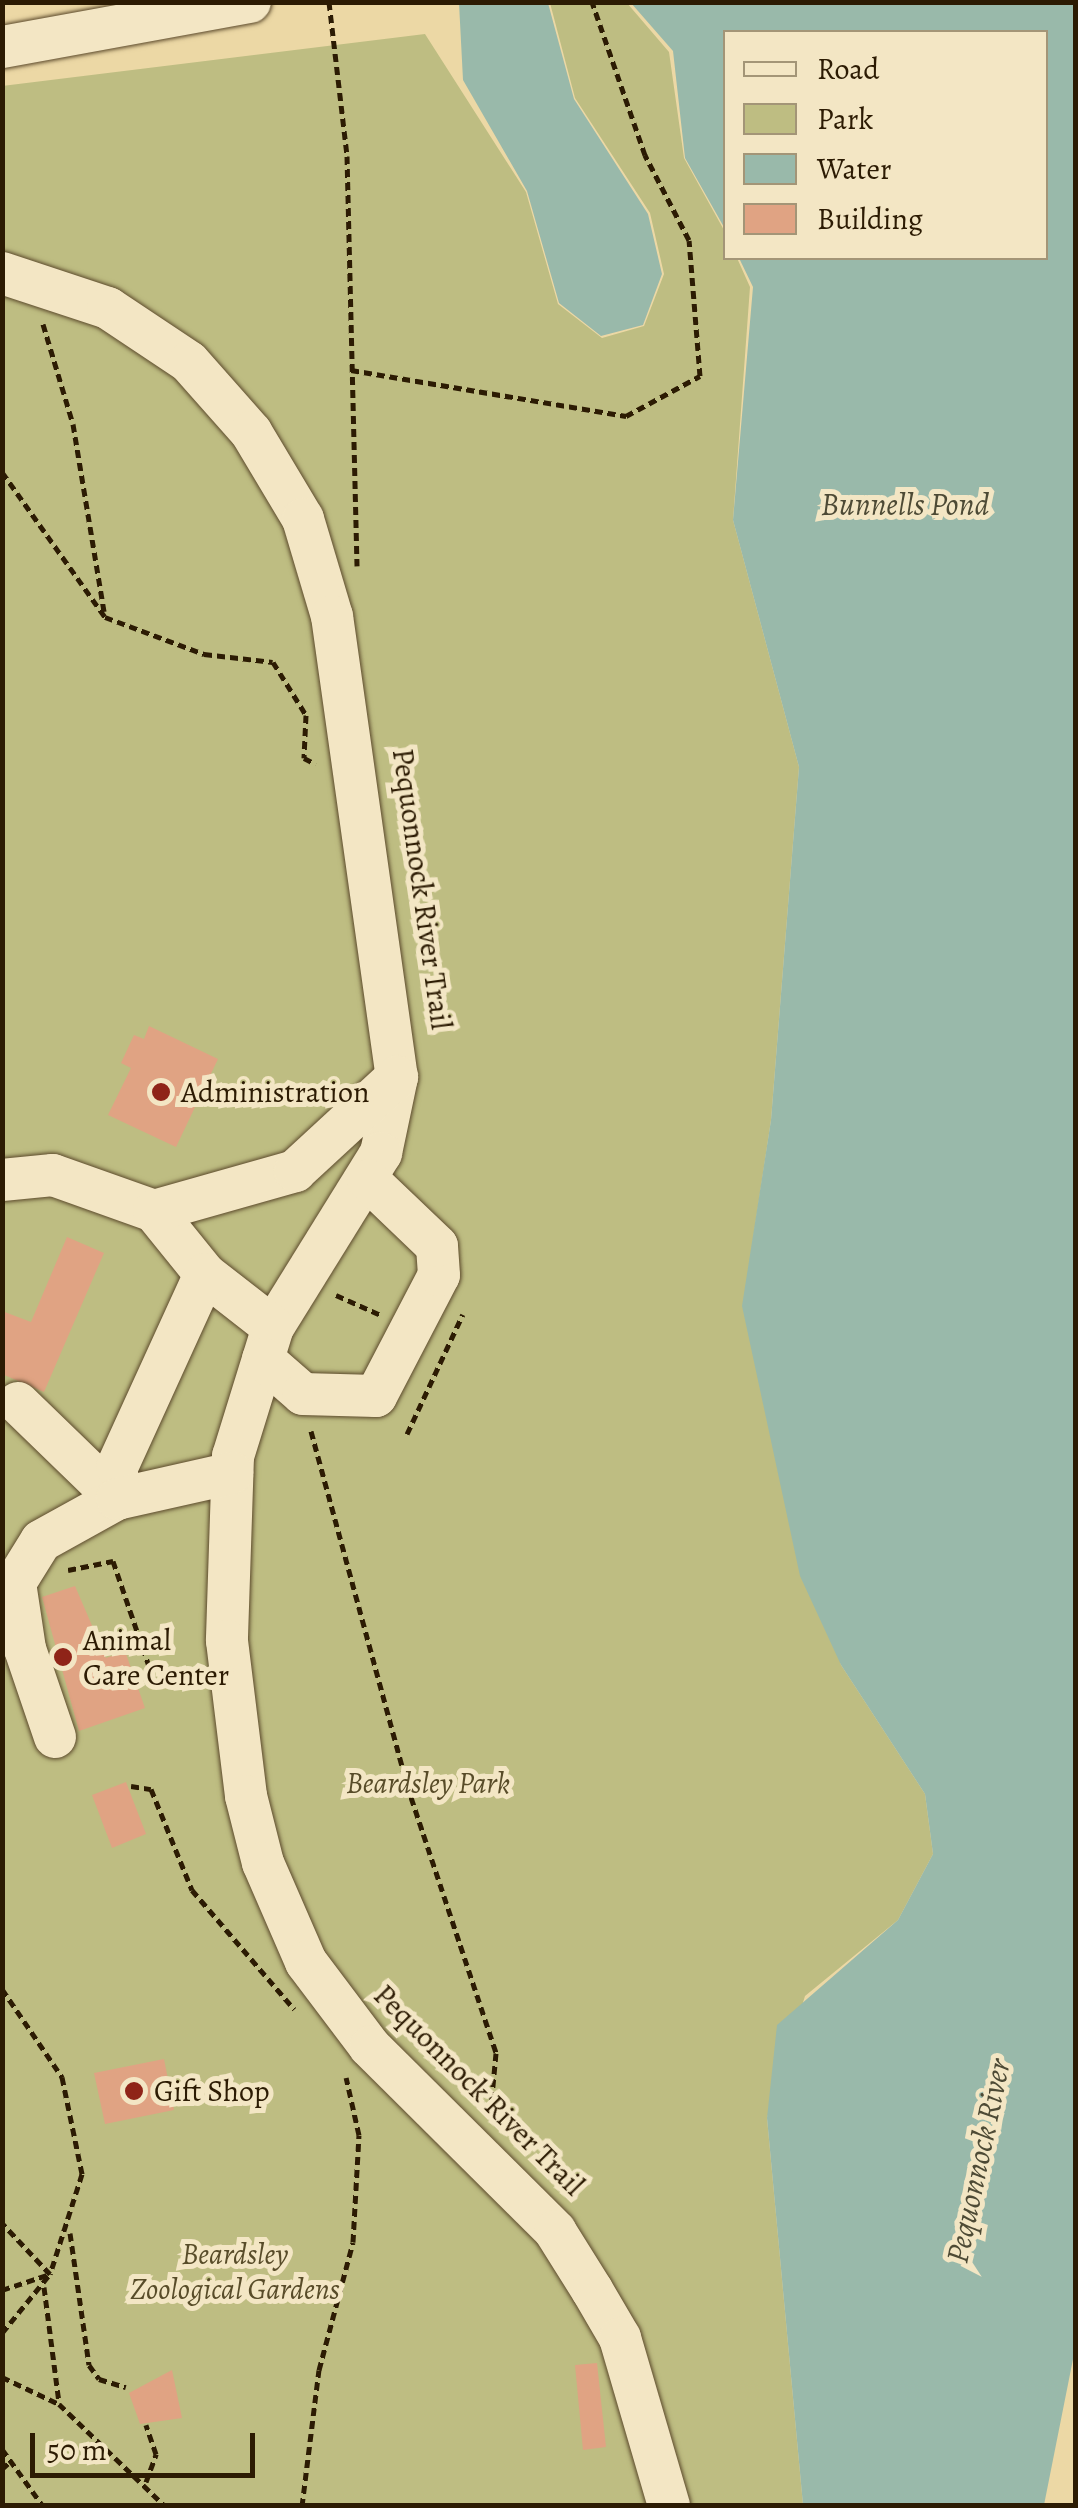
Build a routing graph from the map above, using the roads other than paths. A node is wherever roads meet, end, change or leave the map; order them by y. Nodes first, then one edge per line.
1 (250, 2) edge
2 (2, 47) edge
3 (2, 273) edge
4 (397, 1077) junction
5 (2, 1180) edge
6 (368, 1180) junction
7 (154, 1212) junction
8 (205, 1274) junction
9 (268, 1343) junction
10 (18, 1404) dead end
11 (232, 1473) junction
12 (117, 1498) junction
13 (55, 1738) dead end
14 (668, 2506) edge

1 - 2 street
3 - 4 street
4 - 6 street
4 - 7 street
5 - 7 street
6 - 9 street
6 - 9 street
7 - 8 street
8 - 9 street
8 - 12 street
9 - 11 street
10 - 12 street
11 - 12 street
11 - 14 street
12 - 13 street

